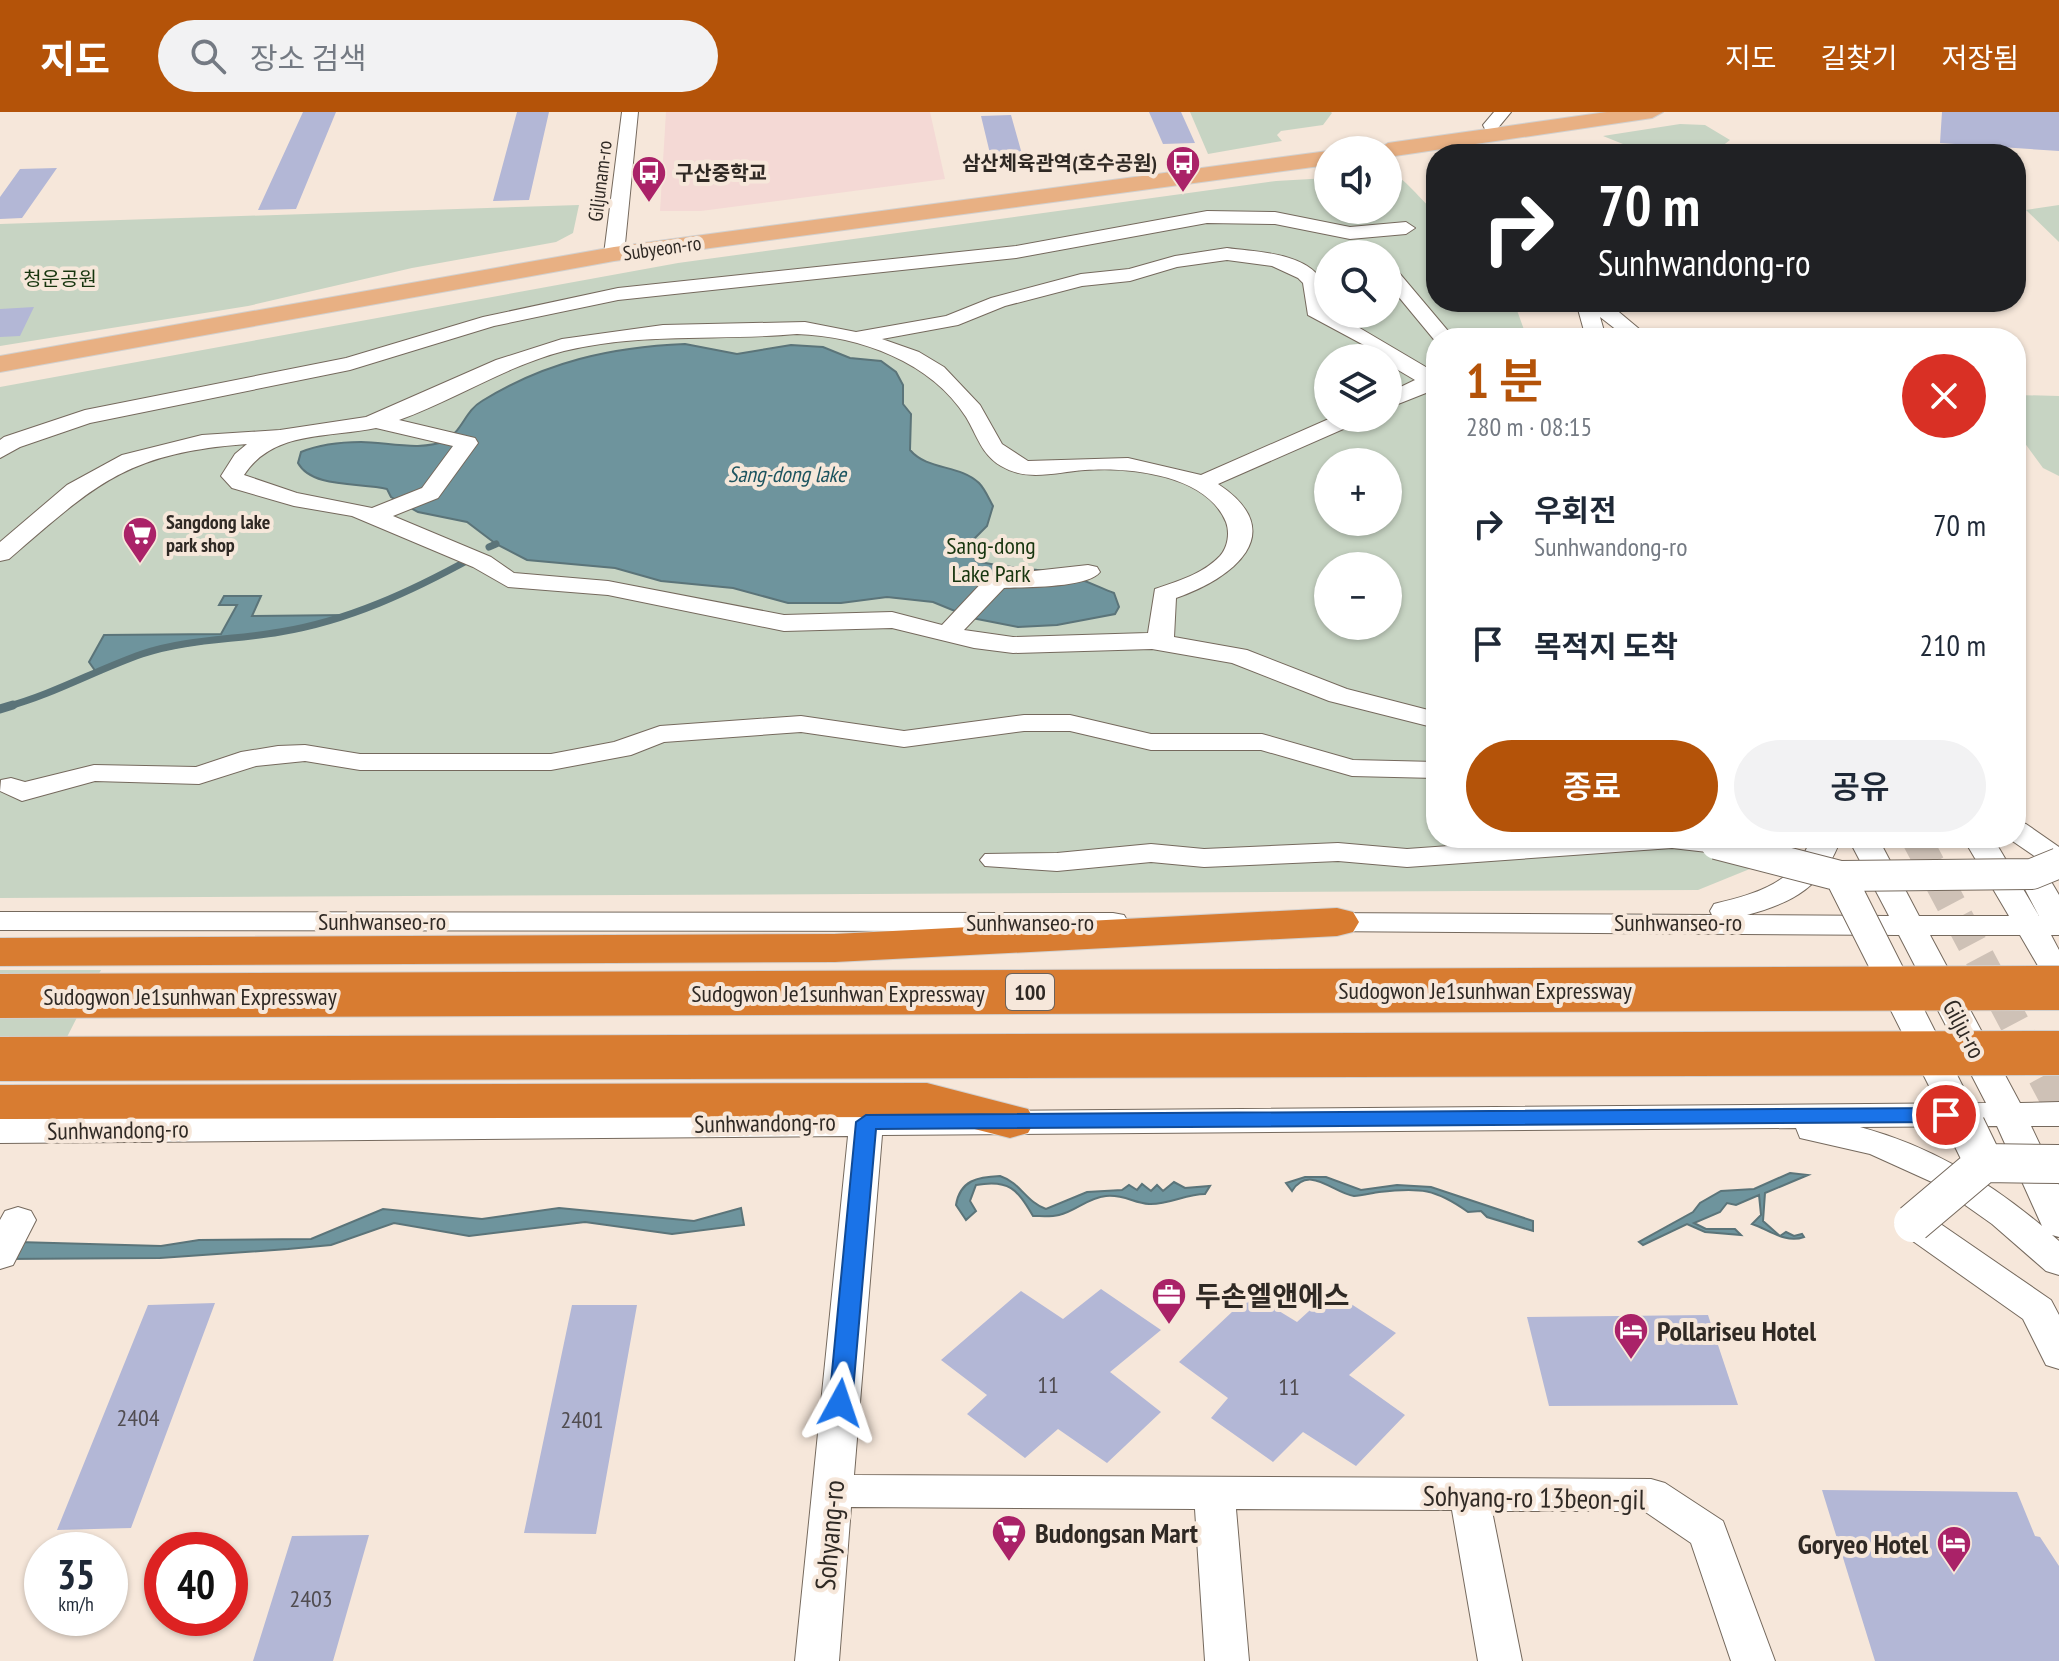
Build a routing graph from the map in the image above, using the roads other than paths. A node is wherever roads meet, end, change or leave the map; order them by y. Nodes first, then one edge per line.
1 (630, 112) edge
2 (1652, 112) edge
3 (1439, 122) dead end
4 (1456, 144) edge
5 (1480, 144) edge
6 (1426, 149) edge
7 (1402, 150) edge
8 (1314, 160) edge
9 (1406, 228) dead end
10 (1336, 231) junction
11 (1349, 240) edge
12 (1296, 246) dead end
13 (614, 254) junction
14 (1276, 261) junction
15 (1402, 288) edge
16 (564, 297) junction
17 (1598, 312) edge
18 (1604, 312) edge
19 (1436, 328) edge
20 (1612, 328) edge
21 (1626, 328) edge
22 (603, 339) junction
23 (859, 339) junction
24 (0, 364) edge
25 (1426, 376) edge
26 (1426, 385) edge
27 (1402, 395) edge
28 (374, 421) junction
29 (1317, 432) edge
30 (278, 436) junction
31 (0, 451) edge
32 (1200, 484) junction
33 (372, 516) junction
34 (4, 548) edge
35 (1081, 574) dead end
36 (960, 620) dead end
37 (1152, 641) junction
38 (1426, 717) edge
39 (1426, 770) edge
40 (11, 786) dead end
41 (2026, 841) edge
42 (1546, 848) edge
43 (1732, 848) edge
44 (1820, 848) edge
45 (1868, 848) edge
46 (1986, 848) edge
47 (995, 860) dead end
48 (2050, 866) edge
49 (1840, 876) junction
50 (0, 921) edge
51 (1680, 921) junction
52 (1337, 922) junction
53 (1909, 925) junction
54 (2049, 925) edge
55 (0, 952) edge
56 (2059, 976) edge
57 (2059, 988) edge
58 (0, 996) edge
59 (2059, 1053) edge
60 (0, 1059) edge
61 (0, 1102) edge
62 (2009, 1114) junction
63 (2059, 1114) edge
64 (1663, 1116) junction
65 (1010, 1121) junction
66 (866, 1122) junction
67 (0, 1131) edge
68 (1984, 1163) junction
69 (2059, 1164) edge
70 (18, 1220) dead end
71 (2059, 1224) edge
72 (0, 1256) edge
73 (2059, 1262) edge
74 (2059, 1355) edge
75 (833, 1491) junction
76 (1214, 1493) junction
77 (1469, 1494) junction
78 (817, 1661) edge
79 (1227, 1661) edge
80 (1500, 1661) edge
81 (1753, 1661) edge

1 - 13 street, Giljunam-ro
2 - 5 main road
3 - 4 main road
6 - 7 main road
8 - 13 main road, Subyeon-ro
9 - 10 street
10 - 11 street
10 - 16 street
12 - 14 street
13 - 24 main road, Subyeon-ro
14 - 23 street
14 - 25 street
15 - 19 street
16 - 22 street
16 - 31 street
17 - 20 street
18 - 21 street
22 - 23 street
22 - 28 street
23 - 32 street
26 - 27 street
28 - 30 street
28 - 33 street
29 - 32 street
30 - 33 street
30 - 34 street
32 - 37 street
33 - 37 street
35 - 36 street
37 - 38 street
39 - 40 street
41 - 48 street
42 - 47 street, bridge
43 - 49 street, bridge
44 - 51 street
45 - 53 street, Gilju-ro
46 - 54 street
48 - 49 street, bridge
48 - 54 street
49 - 68 street, bridge
50 - 52 street, Sunhwanseo-ro
51 - 52 street, Sunhwanseo-ro
51 - 53 street, Sunhwanseo-ro
52 - 55 highway
53 - 54 street, Sunhwanseo-ro
53 - 62 street, Gilju-ro
54 - 56 street
57 - 58 highway, Sudogwon Je1sunhwan Expressway / 100, bridge
59 - 60 highway, bridge
61 - 65 highway
62 - 63 street, Sunhwandong-ro
62 - 64 street, Sunhwandong-ro
62 - 71 street, Gilju-ro
64 - 65 street, Sunhwandong-ro
64 - 73 street
65 - 66 street, Sunhwandong-ro
66 - 67 street, Sunhwandong-ro
66 - 75 street, Sohyang-ro
68 - 69 street, bridge
68 - 74 street, bridge
70 - 72 street
75 - 76 street, Sohyang-ro 13beon-gil
75 - 78 street, Sohyang-ro
76 - 77 street, Sohyang-ro 13beon-gil
76 - 79 street
77 - 80 street
77 - 81 street, Sohyang-ro 13beon-gil

